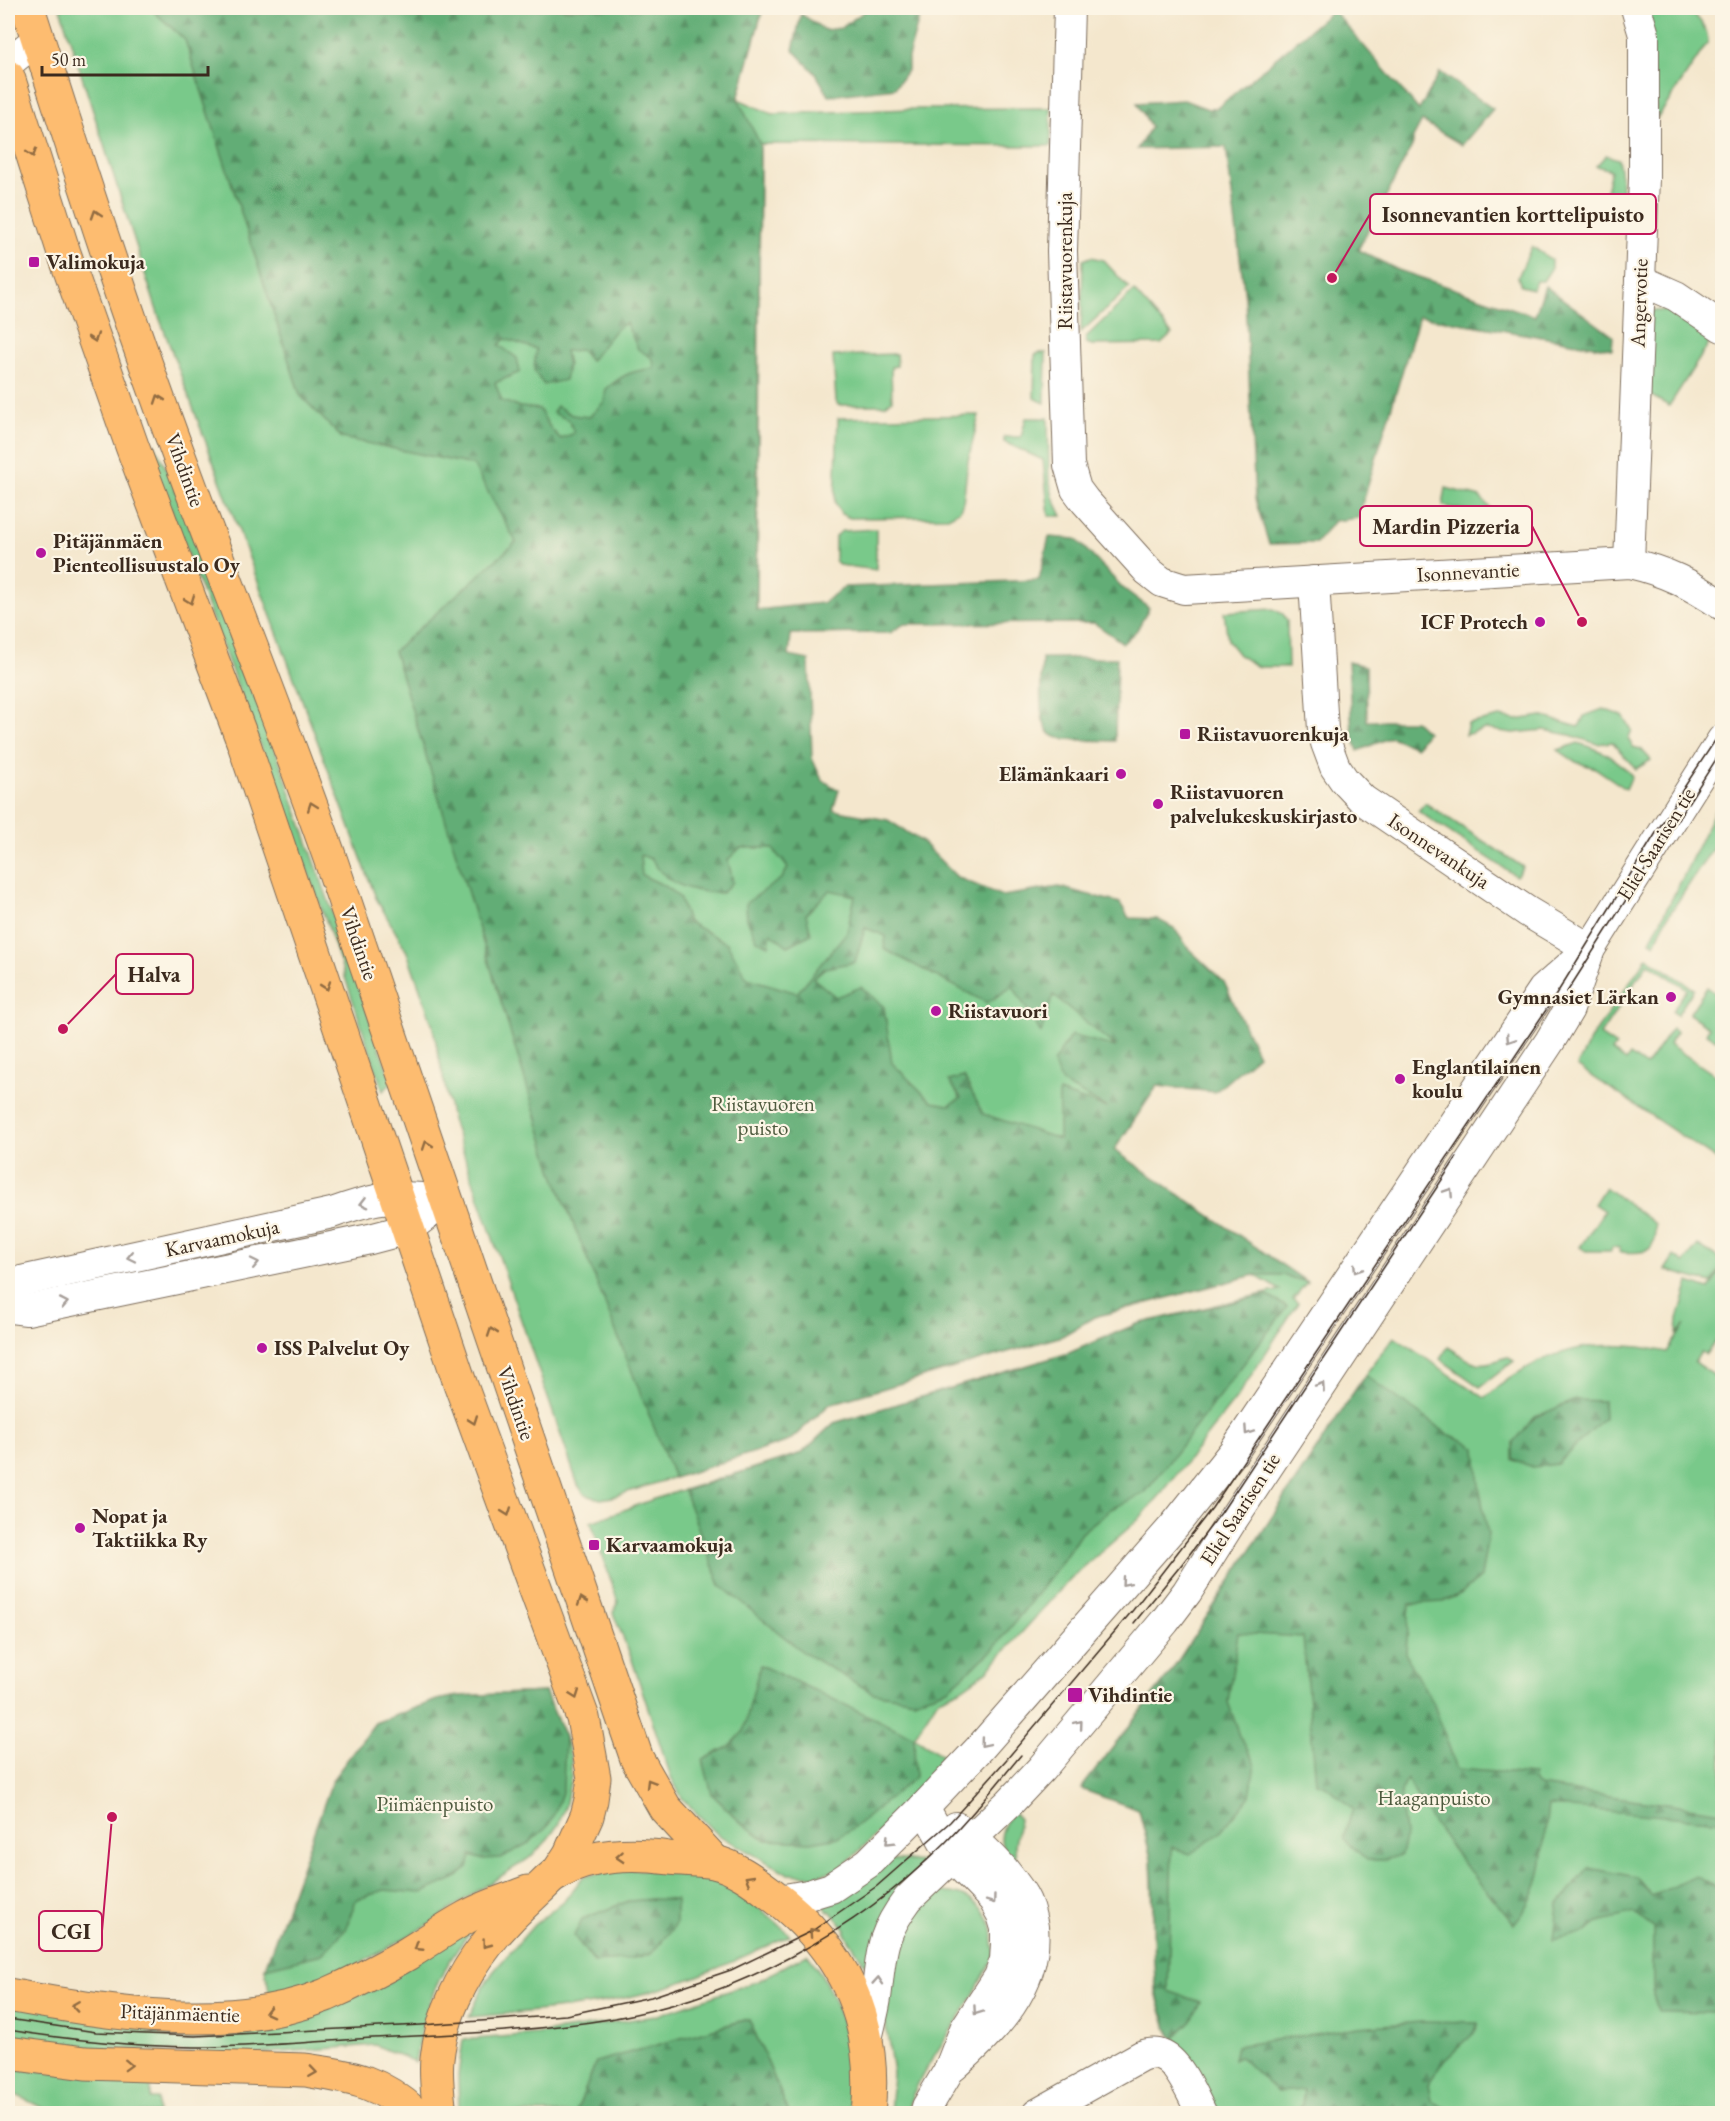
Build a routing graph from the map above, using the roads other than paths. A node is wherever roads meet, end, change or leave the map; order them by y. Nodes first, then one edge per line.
1 (28, 8) edge
2 (1068, 8) edge
3 (1636, 8) edge
4 (23, 40) edge
5 (8, 63) edge
6 (8, 77) edge
7 (1640, 280) junction
8 (1722, 327) edge
9 (1629, 563) junction
10 (1314, 581) junction
11 (1203, 588) joint
12 (1722, 605) edge
13 (1722, 740) edge
14 (1590, 949) junction
15 (396, 1196) junction
16 (446, 1200) junction
17 (408, 1229) junction
18 (8, 1284) edge
19 (8, 1305) edge
20 (924, 1807) junction
21 (963, 1847) junction
22 (715, 1862) junction
23 (549, 1880) junction
24 (779, 1900) junction
25 (8, 1995) edge
26 (867, 2039) junction
27 (8, 2053) edge
28 (415, 2114) edge
29 (440, 2114) edge
30 (868, 2114) edge
31 (925, 2114) edge
32 (1038, 2114) edge
33 (1202, 2114) edge

1 - 4 main road, Vihdintie
2 - 11 street, Riistavuorenkuja
3 - 7 street, Angervotie
4 - 5 street
16 -> 4 main road, Vihdintie
6 -> 15 main road, Vihdintie
7 - 8 street
7 - 9 street, Angervotie
9 - 10 street, Isonnevantie
9 - 12 street, Isonnevantie
10 - 11 street, Isonnevantie
10 - 14 street, Isonnevankuja
13 - 14 street, Eliel Saarisen tie
14 -> 20 street, Eliel Saarisen tie
21 -> 14 street, Eliel Saarisen tie
15 - 16 street, Karvaamokuja
15 - 17 main road, Vihdintie
15 -> 18 street, Karvaamokuja
16 - 17 street, Karvaamokuja
22 -> 16 main road, Vihdintie
19 -> 17 street, Karvaamokuja
17 -> 23 main road, Vihdintie
20 - 21 street
20 -> 24 street, Eliel Saarisen tie
26 -> 21 street, Eliel Saarisen tie
21 - 31 street
22 -> 23 main road, Pitäjänmäentie
24 -> 22 main road
23 -> 25 main road, Pitäjänmäentie
23 -> 29 main road
26 -> 24 main road
26 - 30 main road
27 -> 28 main road
32 - 33 street

